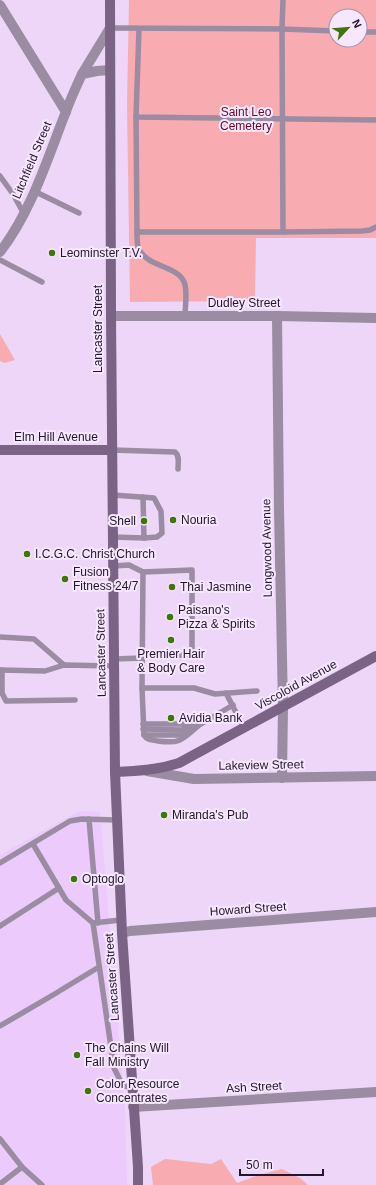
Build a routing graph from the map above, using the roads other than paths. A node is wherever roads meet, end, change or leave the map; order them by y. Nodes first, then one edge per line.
1 (110, 0) edge
2 (283, 0) edge
3 (0, 5) edge
4 (110, 28) junction
5 (139, 29) junction
6 (282, 29) junction
7 (328, 31) edge
8 (110, 70) junction
9 (82, 74) junction
10 (66, 112) junction
11 (136, 117) junction
12 (282, 118) junction
13 (376, 120) edge
14 (0, 176) edge
15 (34, 191) junction
16 (79, 213) dead end
17 (24, 214) junction
18 (376, 227) edge
19 (137, 232) junction
20 (283, 232) junction
21 (0, 252) edge
22 (0, 260) edge
23 (42, 282) dead end
24 (111, 316) junction
25 (185, 316) junction
26 (277, 316) junction
27 (376, 318) edge
28 (0, 450) edge
29 (112, 450) junction
30 (178, 469) dead end
31 (113, 495) junction
32 (143, 497) junction
33 (113, 537) junction
34 (144, 538) junction
35 (114, 566) junction
36 (143, 572) junction
37 (0, 637) edge
38 (376, 656) edge
39 (142, 657) junction
40 (114, 662) junction
41 (64, 665) junction
42 (1, 670) edge
43 (142, 688) junction
44 (257, 691) dead end
45 (226, 693) junction
46 (75, 700) dead end
47 (233, 705) junction
48 (283, 707) junction
49 (198, 726) junction
50 (244, 728) junction
51 (143, 730) junction
52 (147, 771) junction
53 (115, 772) junction
54 (376, 776) edge
55 (282, 778) junction
56 (89, 819) junction
57 (117, 820) junction
58 (33, 844) junction
59 (0, 863) edge
60 (60, 888) junction
61 (376, 912) edge
62 (121, 920) junction
63 (95, 923) junction
64 (0, 926) edge
65 (122, 932) junction
66 (99, 967) junction
67 (0, 1026) edge
68 (132, 1088) junction
69 (376, 1092) edge
70 (134, 1107) junction
71 (0, 1139) edge
72 (22, 1167) junction
73 (0, 1184) edge
74 (42, 1185) edge
75 (138, 1185) edge

1 - 4 main road, Lancaster Street
2 - 6 lane
3 - 10 street
4 - 5 lane
4 - 8 main road, Lancaster Street
4 - 9 street, Litchfield Street
5 - 6 lane
5 - 11 lane
6 - 7 lane
6 - 12 lane
8 - 9 street
8 - 24 main road, Lancaster Street
9 - 10 street, Litchfield Street
10 - 15 street, Litchfield Street
11 - 12 lane
11 - 19 lane
12 - 13 lane
12 - 20 lane
14 - 17 lane
15 - 16 lane
15 - 17 street, Litchfield Street
17 - 21 street, Litchfield Street
18 - 20 lane
19 - 20 lane
19 - 25 lane
22 - 23 lane
24 - 25 street, Dudley Street
24 - 29 main road, Lancaster Street
25 - 26 street, Dudley Street
26 - 27 street, Dudley Street
26 - 48 street, Longwood Avenue
28 - 29 main road, Elm Hill Avenue
29 - 30 lane
29 - 31 main road, Lancaster Street
31 - 32 lane
31 - 33 main road, Lancaster Street
32 - 34 lane
32 - 34 lane
33 - 34 lane
33 - 35 main road, Lancaster Street
35 - 36 lane
35 - 40 main road, Lancaster Street
36 - 39 lane
36 - 39 lane
37 - 41 lane
38 - 48 main road, Viscoloid Avenue
39 - 40 lane
39 - 43 lane
40 - 41 lane
40 - 53 main road, Lancaster Street
41 - 42 lane
42 - 46 lane
43 - 45 lane
43 - 51 lane
44 - 45 lane
45 - 47 lane
47 - 49 lane
47 - 50 lane
48 - 50 main road, Viscoloid Avenue
48 - 55 street, Longwood Avenue
49 - 51 lane
49 - 51 lane
50 - 52 main road, Viscoloid Avenue
52 - 53 main road, Viscoloid Avenue
52 - 55 street, Lakeview Street
53 - 57 main road, Lancaster Street
54 - 55 street, Lakeview Street
56 - 57 lane
56 - 58 lane
56 - 63 lane
57 - 62 main road, Lancaster Street
58 - 59 lane
58 - 60 lane
60 - 63 lane
60 - 64 lane
61 - 65 street, Howard Street
62 - 63 lane
62 - 65 main road, Lancaster Street
63 - 66 lane
65 - 68 main road, Lancaster Street
66 - 67 lane
66 - 68 lane
68 - 70 main road, Lancaster Street
69 - 70 street, Ash Street
70 - 75 main road, Lancaster Street
71 - 72 lane
72 - 73 lane
72 - 74 lane

